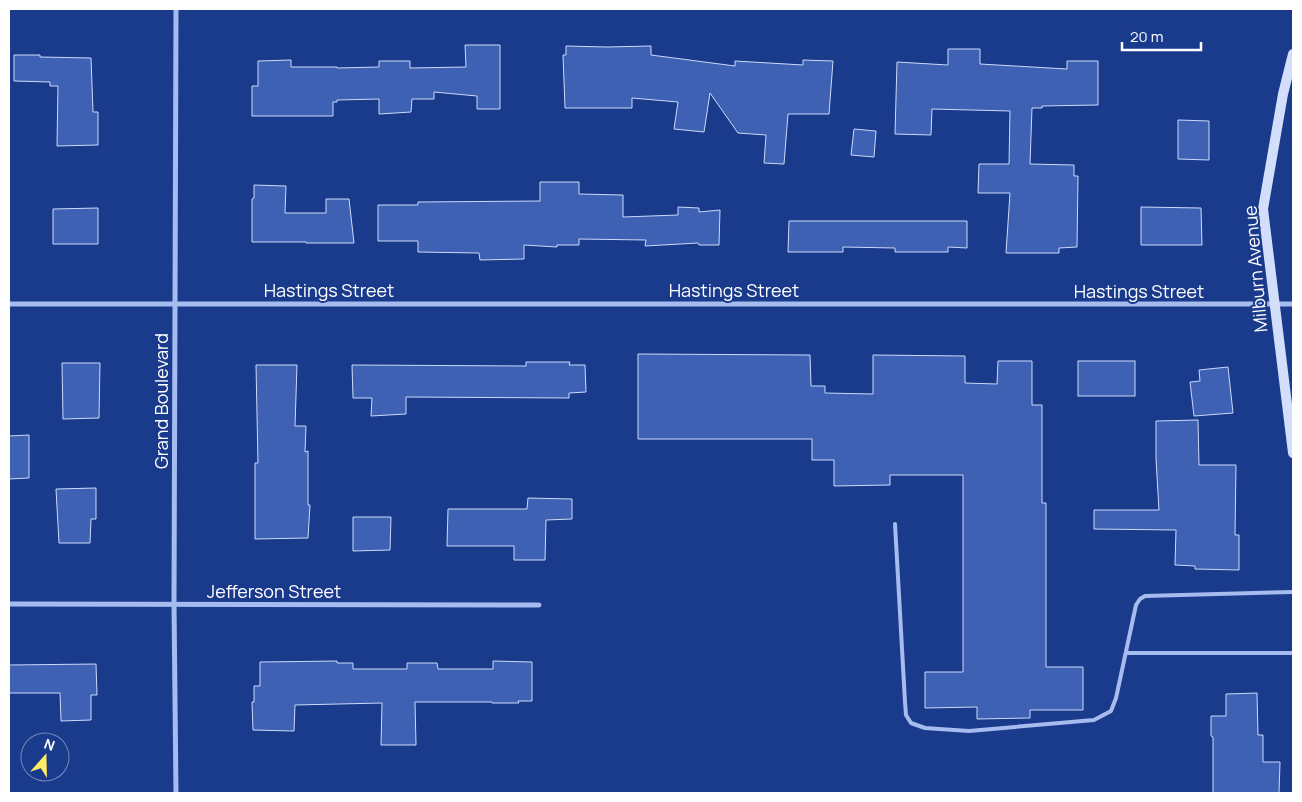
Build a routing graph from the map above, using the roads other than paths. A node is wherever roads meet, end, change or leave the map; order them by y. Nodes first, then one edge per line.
1 (176, 9) edge
2 (1293, 54) edge
3 (9, 304) edge
4 (175, 304) junction
5 (1274, 304) junction
6 (1293, 304) edge
7 (1293, 453) edge
8 (895, 524) dead end
9 (1293, 592) edge
10 (9, 604) edge
11 (174, 604) junction
12 (539, 605) dead end
13 (1126, 653) junction
14 (1293, 653) edge
15 (176, 793) edge

1 - 4 street, Grand Boulevard
2 - 5 main road, Milburn Avenue
3 - 4 street, Hastings Street
4 - 5 street, Hastings Street
4 - 11 street, Grand Boulevard
5 - 6 street, Hastings Street
5 - 7 main road, Milburn Avenue
8 - 13 lane
9 - 13 lane
10 - 11 street, Jefferson Street
11 - 12 street, Jefferson Street
11 - 15 street, Grand Boulevard
13 - 14 lane

